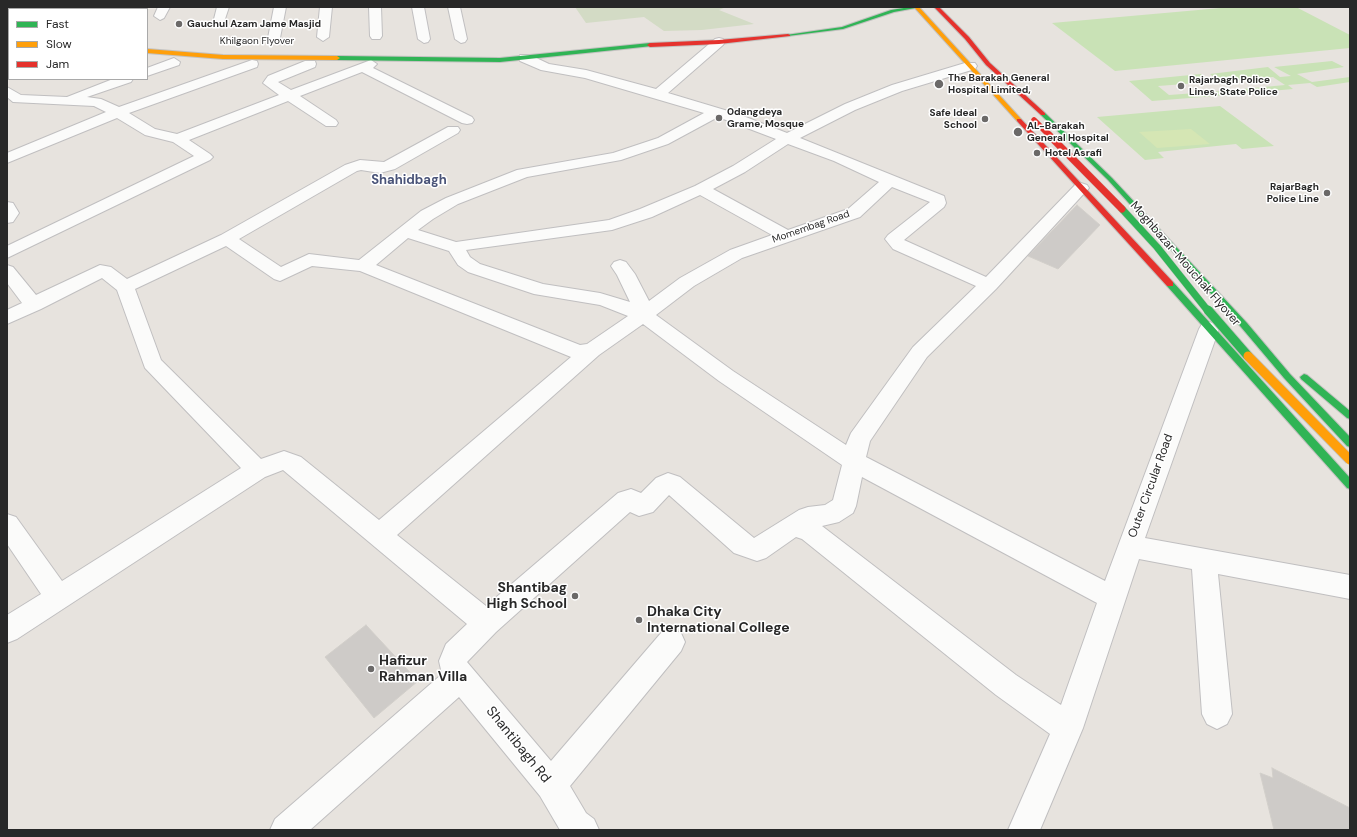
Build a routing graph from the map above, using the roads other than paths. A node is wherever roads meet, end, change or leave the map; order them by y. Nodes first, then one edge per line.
1 (9, 7) edge
2 (223, 7) edge
3 (280, 7) edge
4 (326, 7) edge
5 (375, 7) edge
6 (418, 7) edge
7 (454, 7) edge
8 (881, 7) edge
9 (916, 7) edge
10 (919, 7) edge
11 (936, 7) edge
12 (35, 8) edge
13 (220, 19) dead end
14 (376, 36) dead end
15 (323, 37) dead end
16 (424, 39) dead end
17 (461, 39) dead end
18 (719, 42) junction
19 (274, 44) dead end
20 (148, 46) edge
21 (382, 49) dead end
22 (148, 51) edge
23 (400, 56) junction
24 (525, 58) junction
25 (148, 60) edge
26 (366, 61) junction
27 (174, 62) junction
28 (252, 64) junction
29 (310, 64) junction
30 (970, 66) junction
31 (148, 72) edge
32 (123, 80) edge
33 (7, 91) edge
34 (995, 91) junction
35 (658, 94) junction
36 (293, 96) junction
37 (62, 102) junction
38 (118, 112) junction
39 (716, 112) junction
40 (466, 120) dead end
41 (331, 123) dead end
42 (453, 130) dead end
43 (787, 138) junction
44 (178, 139) junction
45 (7, 158) edge
46 (890, 181) junction
47 (1081, 188) junction
48 (700, 189) junction
49 (7, 207) edge
50 (7, 218) edge
51 (405, 232) junction
52 (786, 236) junction
53 (227, 239) junction
54 (455, 247) junction
55 (7, 253) edge
56 (363, 266) junction
57 (620, 266) dead end
58 (7, 271) edge
59 (989, 285) junction
60 (125, 287) junction
61 (34, 305) junction
62 (644, 315) junction
63 (7, 318) edge
64 (1244, 325) junction
65 (1209, 328) junction
66 (1260, 343) junction
67 (592, 350) junction
68 (1350, 416) edge
69 (1350, 443) edge
70 (1350, 460) edge
71 (853, 461) junction
72 (257, 470) junction
73 (1350, 485) edge
74 (7, 524) edge
75 (793, 526) junction
76 (379, 535) junction
77 (1130, 546) junction
78 (1204, 560) junction
79 (1350, 587) edge
80 (58, 597) junction
81 (1114, 598) junction
82 (486, 623) junction
83 (7, 630) edge
84 (671, 642) dead end
85 (457, 668) junction
86 (1217, 714) dead end
87 (1068, 728) junction
88 (551, 785) junction
89 (576, 828) edge
90 (286, 830) edge
91 (1024, 830) edge

1 - 12 main road
2 - 13 street
3 - 19 street
4 - 15 street
5 - 14 street
6 - 16 street
7 - 17 street
8 - 23 main road
9 - 10 main road
9 - 18 main road
9 - 30 main road
11 - 64 main road
18 - 24 main road
18 - 35 street
20 - 26 main road, Khilgaon Flyover
21 - 23 main road
22 - 26 main road, Khilgaon Flyover
23 - 24 main road
23 - 26 main road
24 - 35 street
25 - 27 main road
26 - 29 main road
26 - 36 street
26 - 40 street
27 - 28 main road
27 - 31 street
28 - 29 main road
28 - 38 street
29 - 36 street
30 - 34 main road
30 - 43 street
32 - 37 street
33 - 37 street
34 - 47 main road
34 - 70 main road, Moghbazar-Mouchak Flyover, bridge
35 - 39 street
36 - 41 street
36 - 44 street
37 - 38 street
38 - 44 street
38 - 45 street
39 - 43 street
39 - 51 street
42 - 53 street
43 - 46 street
43 - 48 street
44 - 55 street
46 - 52 street, Momembag Road
46 - 59 street
47 - 59 street
47 - 65 main road
48 - 52 street
48 - 54 street
49 - 50 street
51 - 54 street
51 - 56 street
52 - 62 street, Momembag Road
53 - 56 street
53 - 60 street
54 - 62 street
56 - 67 street
57 - 62 street
58 - 61 street
59 - 71 street
60 - 61 street
60 - 72 street
61 - 63 street
62 - 67 street, Momembag Road
62 - 71 street
64 - 65 main road
64 - 66 main road, Moghbazar-Mouchak Flyover
65 - 73 main road
65 - 77 street, Outer Circular Road
66 - 68 main road
66 - 69 main road, Moghbazar-Mouchak Flyover
67 - 76 street, Momembag Road
71 - 75 street
71 - 81 street
72 - 76 street
72 - 80 street
74 - 80 street
75 - 82 street
75 - 87 street
76 - 82 street
77 - 78 street, Outer Circular Road
77 - 81 street
78 - 79 street, Outer Circular Road
78 - 86 street
80 - 83 street
81 - 87 street
82 - 85 street
84 - 88 street
85 - 88 street, Shantibagh Rd
85 - 90 street
87 - 91 street
88 - 89 street, Shantibagh Rd

